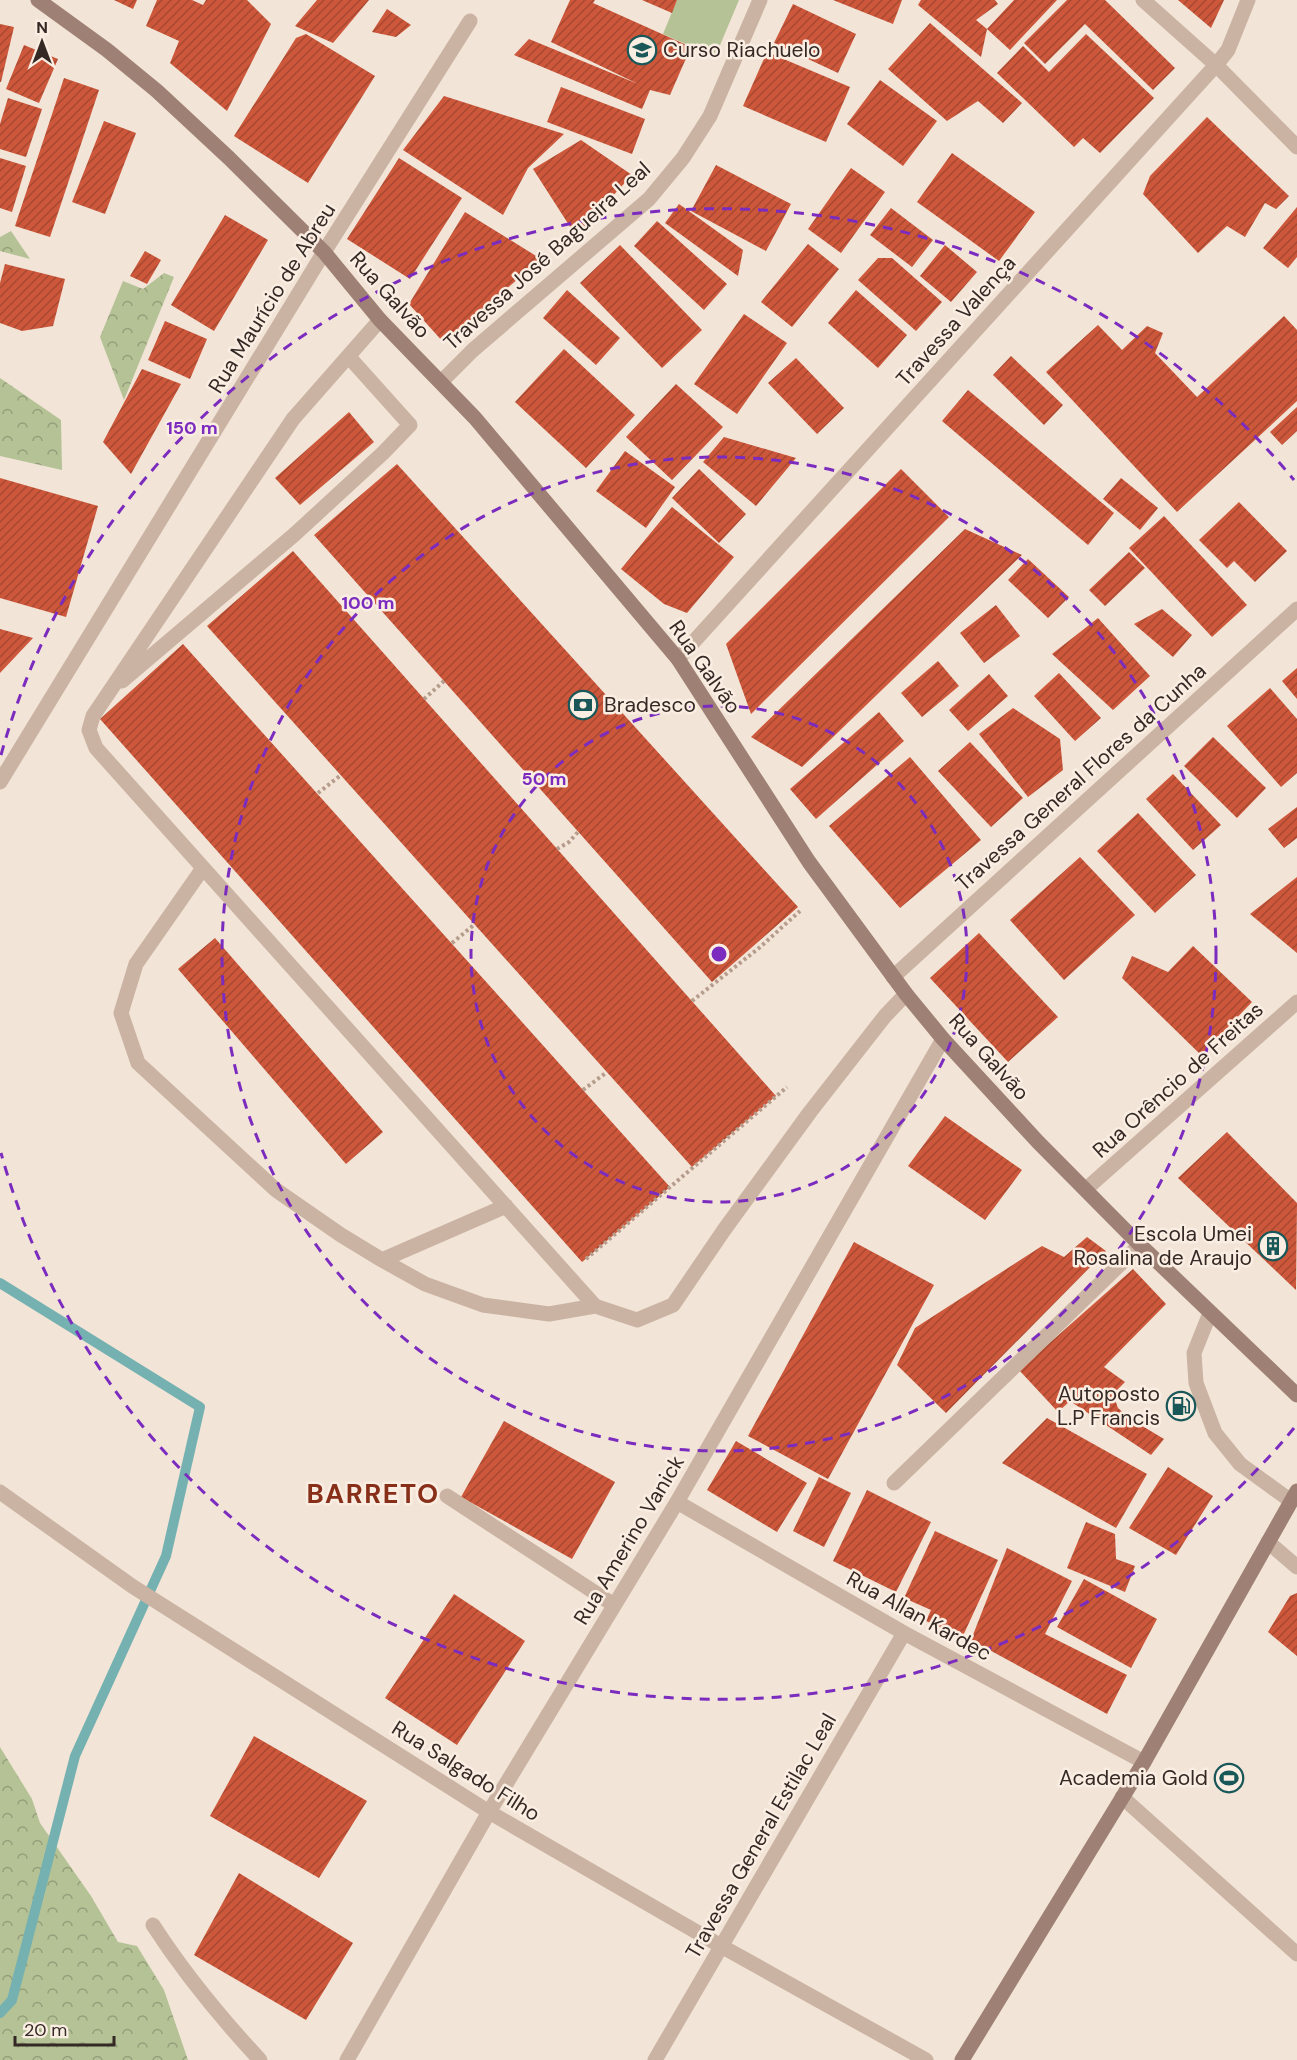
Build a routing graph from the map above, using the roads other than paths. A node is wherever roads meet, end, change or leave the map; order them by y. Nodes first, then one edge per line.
1 (38, 0) edge
2 (760, 0) edge
3 (1143, 0) edge
4 (1248, 0) edge
5 (470, 21) dead end
6 (1216, 65) junction
7 (1297, 147) edge
8 (324, 252) junction
9 (380, 320) junction
10 (349, 357) junction
11 (441, 382) junction
12 (1297, 609) edge
13 (678, 658) junction
14 (108, 693) junction
15 (0, 782) edge
16 (203, 868) junction
17 (893, 976) junction
18 (906, 994) junction
19 (1297, 1002) edge
20 (943, 1039) junction
21 (1086, 1189) junction
22 (506, 1206) junction
23 (1140, 1245) junction
24 (382, 1260) junction
25 (595, 1306) junction
26 (1210, 1313) junction
27 (1297, 1395) edge
28 (894, 1483) dead end
29 (0, 1492) edge
30 (447, 1496) dead end
31 (1294, 1496) edge
32 (677, 1502) junction
33 (1268, 1542) junction
34 (1297, 1567) edge
35 (614, 1605) junction
36 (904, 1633) junction
37 (1144, 1762) junction
38 (1122, 1797) junction
39 (489, 1812) junction
40 (153, 1925) dead end
41 (721, 1946) junction
42 (1297, 1954) edge
43 (260, 2060) edge
44 (347, 2060) edge
45 (655, 2060) edge
46 (926, 2060) edge
47 (962, 2060) edge

1 - 8 street, Rua Galvão
2 - 11 street, Travessa José Bagueira Leal
3 - 6 street
4 - 6 street, Travessa Valença
5 - 8 street, Rua Maurício de Abreu
6 - 7 street
6 - 13 street, Travessa Valença
8 - 9 street, Rua Galvão
8 - 15 street, Rua Maurício de Abreu
9 - 10 street
9 - 11 street, Rua Galvão
10 - 14 street
10 - 14 street
11 - 13 street, Rua Galvão
12 - 17 street, Travessa General Flores da Cunha
13 - 17 street, Rua Galvão
14 - 16 street
16 - 22 street
16 - 24 street
17 - 18 street, Rua Galvão
18 - 20 street, Rua Galvão
18 - 25 street
19 - 21 street, Rua Orêncio de Freitas
20 - 21 street, Rua Galvão
20 - 32 street, Rua Amerino Vanick
21 - 23 street, Rua Galvão
22 - 24 street
22 - 25 street
23 - 26 street, Rua Galvão
23 - 28 street
24 - 25 street
26 - 27 street, Rua Galvão
26 - 31 street
29 - 39 street, Rua Salgado Filho
30 - 35 street
31 - 33 street
32 - 35 street, Rua Amerino Vanick
32 - 36 street, Rua Allan Kardec
33 - 34 street
33 - 37 street
35 - 39 street, Rua Amerino Vanick
36 - 37 street, Rua Allan Kardec
36 - 41 street, Travessa General Estilac Leal
37 - 38 street
38 - 42 street
38 - 47 street
39 - 41 street, Rua Salgado Filho
39 - 44 street, Rua Amerino Vanick
40 - 43 street
41 - 45 street, Travessa General Estilac Leal
41 - 46 street, Rua Salgado Filho

